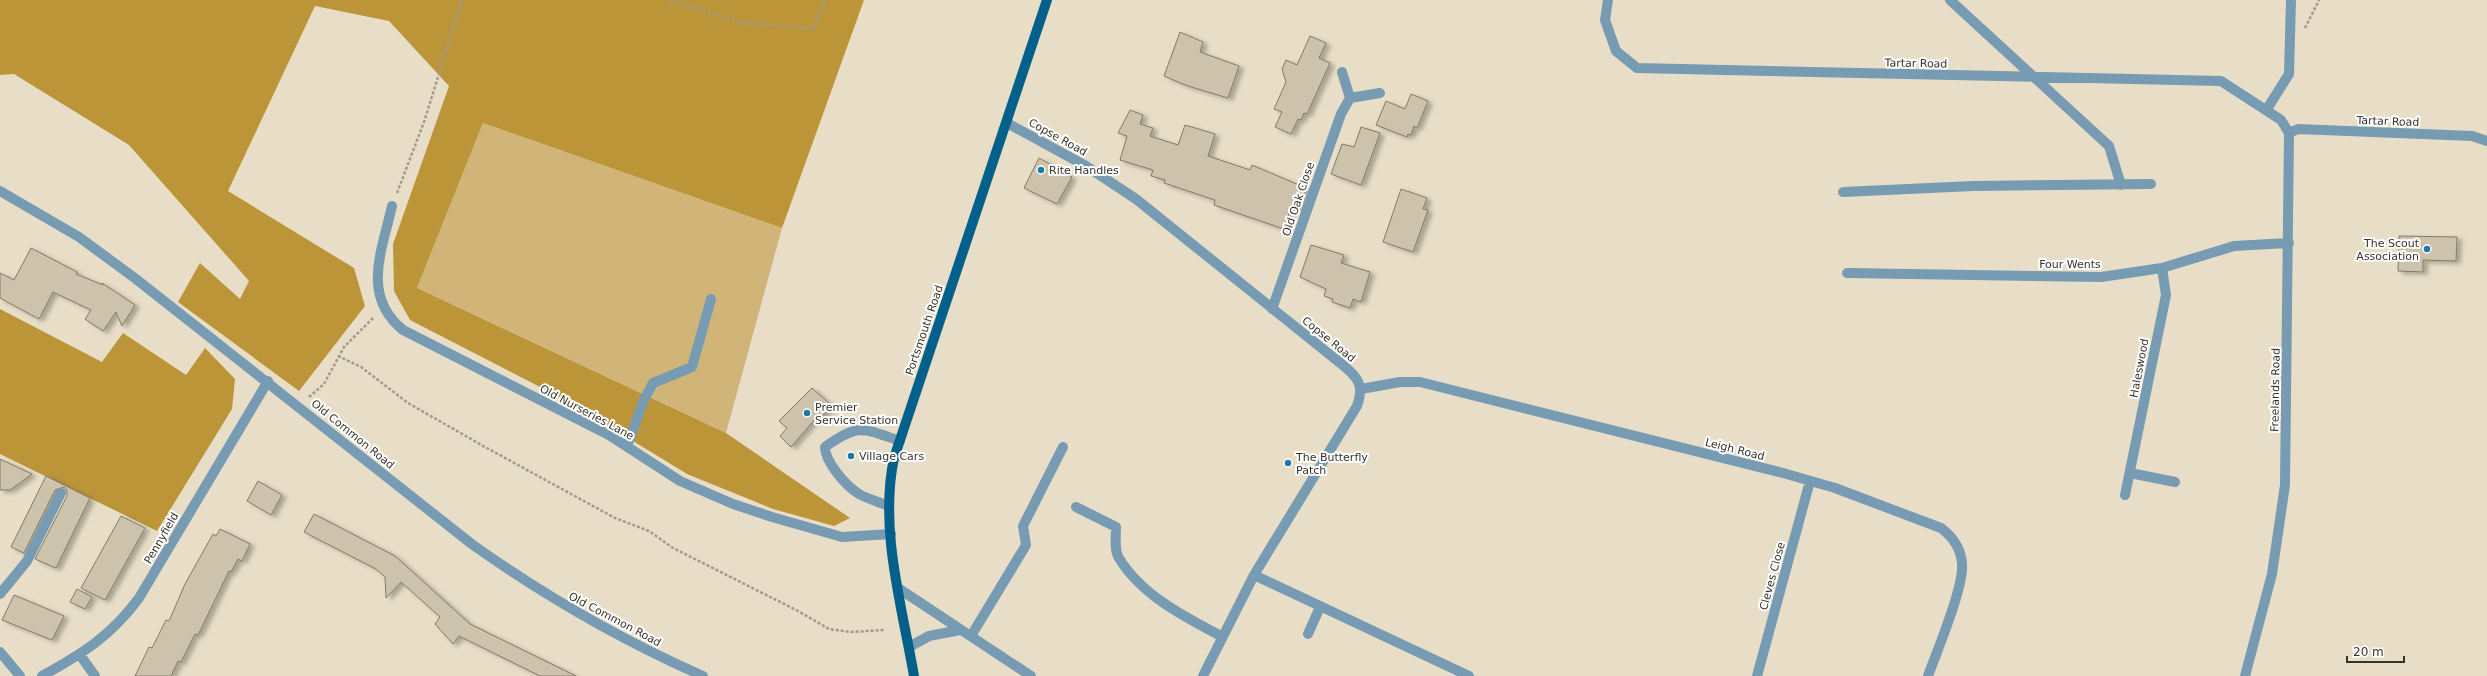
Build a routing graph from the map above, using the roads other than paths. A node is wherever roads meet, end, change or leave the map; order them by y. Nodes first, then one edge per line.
1 (1047, 0) edge
2 (1608, 0) edge
3 (1950, 0) edge
4 (2291, 0) edge
5 (1342, 72) dead end
6 (2035, 78) junction
7 (1380, 93) dead end
8 (1350, 98) junction
9 (2267, 108) junction
10 (1007, 122) junction
11 (2289, 133) junction
12 (2487, 141) edge
13 (2151, 184) dead end
14 (2121, 185) junction
15 (0, 191) edge
16 (1843, 192) dead end
17 (392, 206) road end
18 (2289, 243) junction
19 (2162, 268) junction
20 (1846, 273) dead end
21 (711, 299) dead end
22 (1272, 309) junction
23 (268, 381) junction
24 (1361, 389) junction
25 (900, 441) junction
26 (627, 446) junction
27 (1063, 447) dead end
28 (2130, 473) junction
29 (1810, 481) junction
30 (2175, 482) dead end
31 (61, 493) dead end
32 (2125, 495) dead end
33 (889, 506) junction
34 (1076, 507) dead end
35 (891, 534) junction
36 (1254, 574) junction
37 (898, 588) junction
38 (0, 594) edge
39 (1320, 607) junction
40 (960, 630) junction
41 (1308, 634) dead end
42 (971, 636) junction
43 (1222, 636) junction
44 (909, 647) junction
45 (0, 652) edge
46 (80, 655) junction
47 (20, 676) edge
48 (42, 676) edge
49 (95, 676) edge
50 (703, 676) edge
51 (914, 676) edge
52 (1031, 676) edge
53 (1203, 676) edge
54 (1469, 676) edge
55 (1757, 676) edge
56 (1928, 676) edge
57 (2245, 676) edge

1 - 10 main road, Portsmouth Road
2 - 6 street, Tartar Road
3 - 6 street
4 - 9 street
5 - 8 street
6 - 9 street, Tartar Road
6 - 14 street
7 - 8 street
8 - 22 street, Old Oak Close
9 - 11 street
10 - 22 street, Copse Road
10 - 25 main road, Portsmouth Road
11 - 12 street, Tartar Road
11 - 18 street, Freelands Road
13 - 14 street
14 - 16 street
15 - 23 street, Old Common Road
17 - 26 street, Old Nurseries Lane
18 - 19 street, Four Wents
18 - 57 street, Freelands Road
19 - 20 street, Four Wents
19 - 28 street, Haleswood
21 - 26 street
22 - 24 street, Copse Road
23 - 46 street, Pennyfield
23 - 50 street, Old Common Road
24 - 29 street, Leigh Road
24 - 36 street
25 - 33 main road, Portsmouth Road
25 - 33 street
26 - 35 street, Old Nurseries Lane
27 - 42 street
28 - 30 street
28 - 32 street, Haleswood
29 - 55 street, Cleves Close
29 - 56 street, Leigh Road
31 - 38 street
33 - 35 main road, Portsmouth Road
34 - 43 street
35 - 37 main road, Portsmouth Road
36 - 39 street
36 - 43 street
37 - 40 street
37 - 44 main road, Portsmouth Road
39 - 41 street
39 - 54 street
40 - 42 street
40 - 44 street
42 - 52 street
43 - 53 street
44 - 51 main road, Portsmouth Road
45 - 47 street
46 - 48 street, Pennyfield
46 - 49 street

